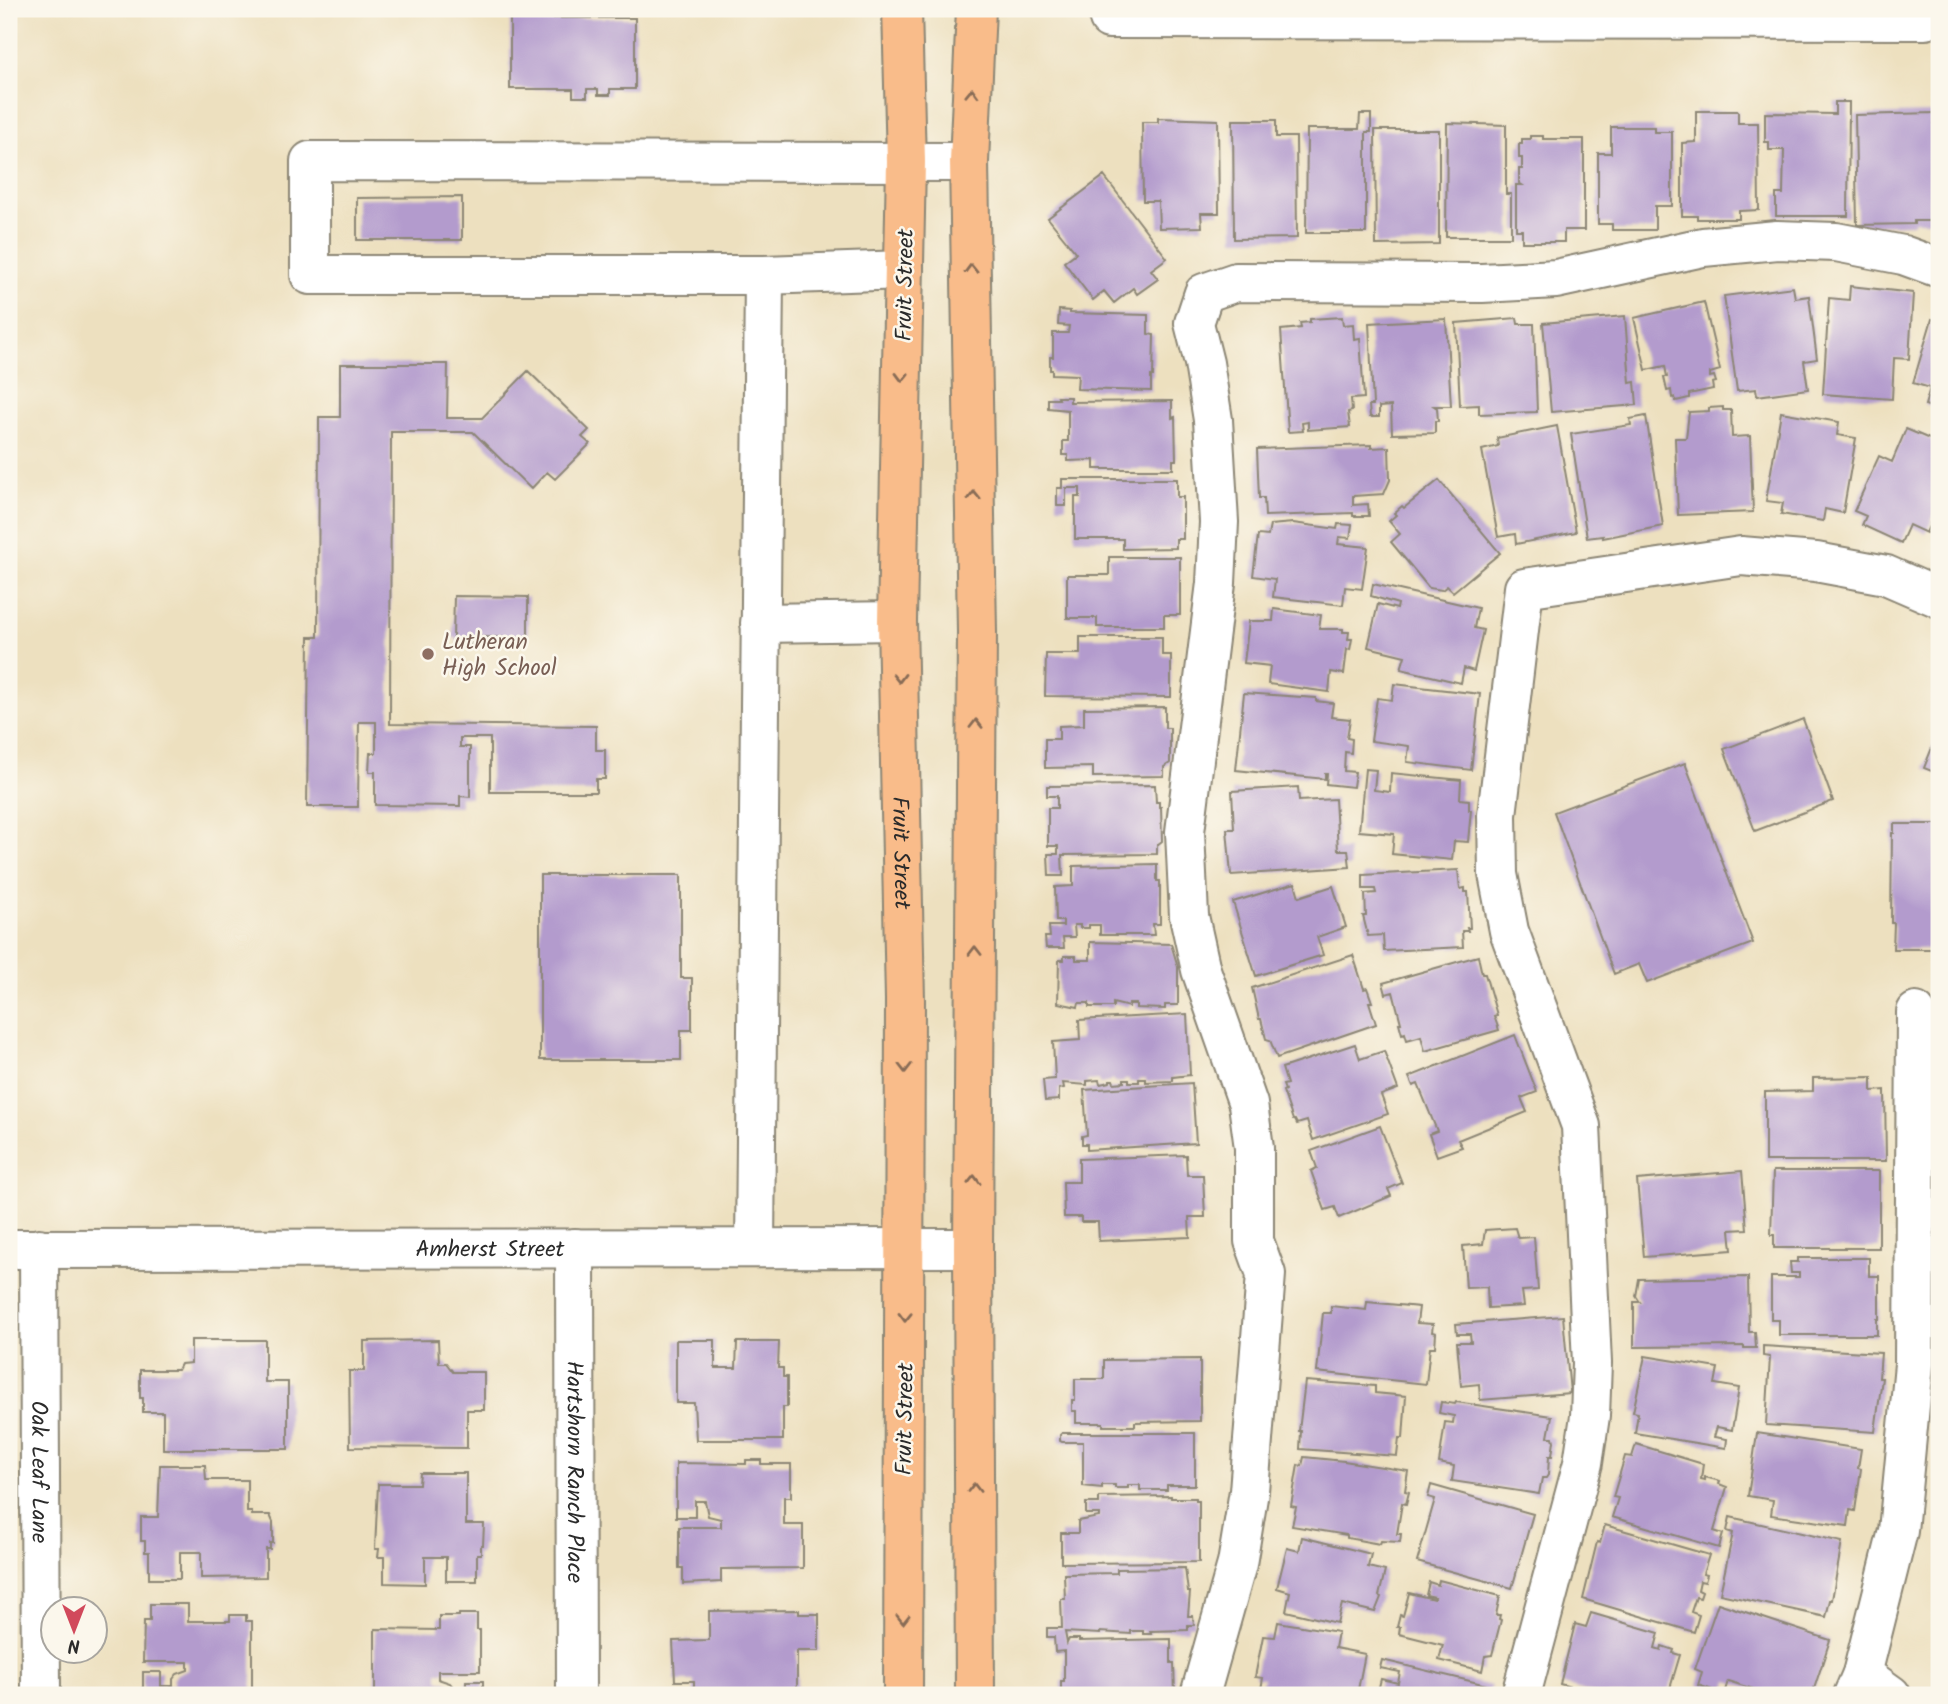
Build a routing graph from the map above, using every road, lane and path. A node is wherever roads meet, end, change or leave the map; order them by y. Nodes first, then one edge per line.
1 (902, 9) edge
2 (976, 9) edge
3 (1110, 9) edge
4 (1925, 9) edge
5 (906, 162) junction
6 (969, 162) junction
7 (1939, 268) edge
8 (904, 270) junction
9 (764, 275) junction
10 (1939, 598) edge
11 (897, 621) junction
12 (760, 623) junction
13 (1916, 1012) dead end
14 (575, 1248) junction
15 (755, 1248) junction
16 (905, 1248) junction
17 (973, 1248) junction
18 (24, 1249) edge
19 (1869, 1688) edge
20 (41, 1695) edge
21 (576, 1695) edge
22 (902, 1695) edge
23 (975, 1695) edge
24 (1200, 1695) edge
25 (1521, 1695) edge

1 - 5 main road, Fruit Street
6 -> 2 main road
3 - 4 street
5 - 6 street
5 - 8 main road, Fruit Street
5 - 9 street
17 -> 6 main road
7 - 24 street
8 - 9 street
8 -> 11 main road, Fruit Street
9 - 12 street
10 - 25 street
11 - 12 street
11 -> 16 main road, Fruit Street
12 - 15 street
13 - 19 street
14 - 15 street, Amherst Street
14 - 18 street, Amherst Street
14 - 21 street, Hartshorn Ranch Place
15 - 16 street, Amherst Street
16 - 17 street, Amherst Street
16 -> 22 main road, Fruit Street
23 -> 17 main road
18 - 20 street, Oak Leaf Lane

